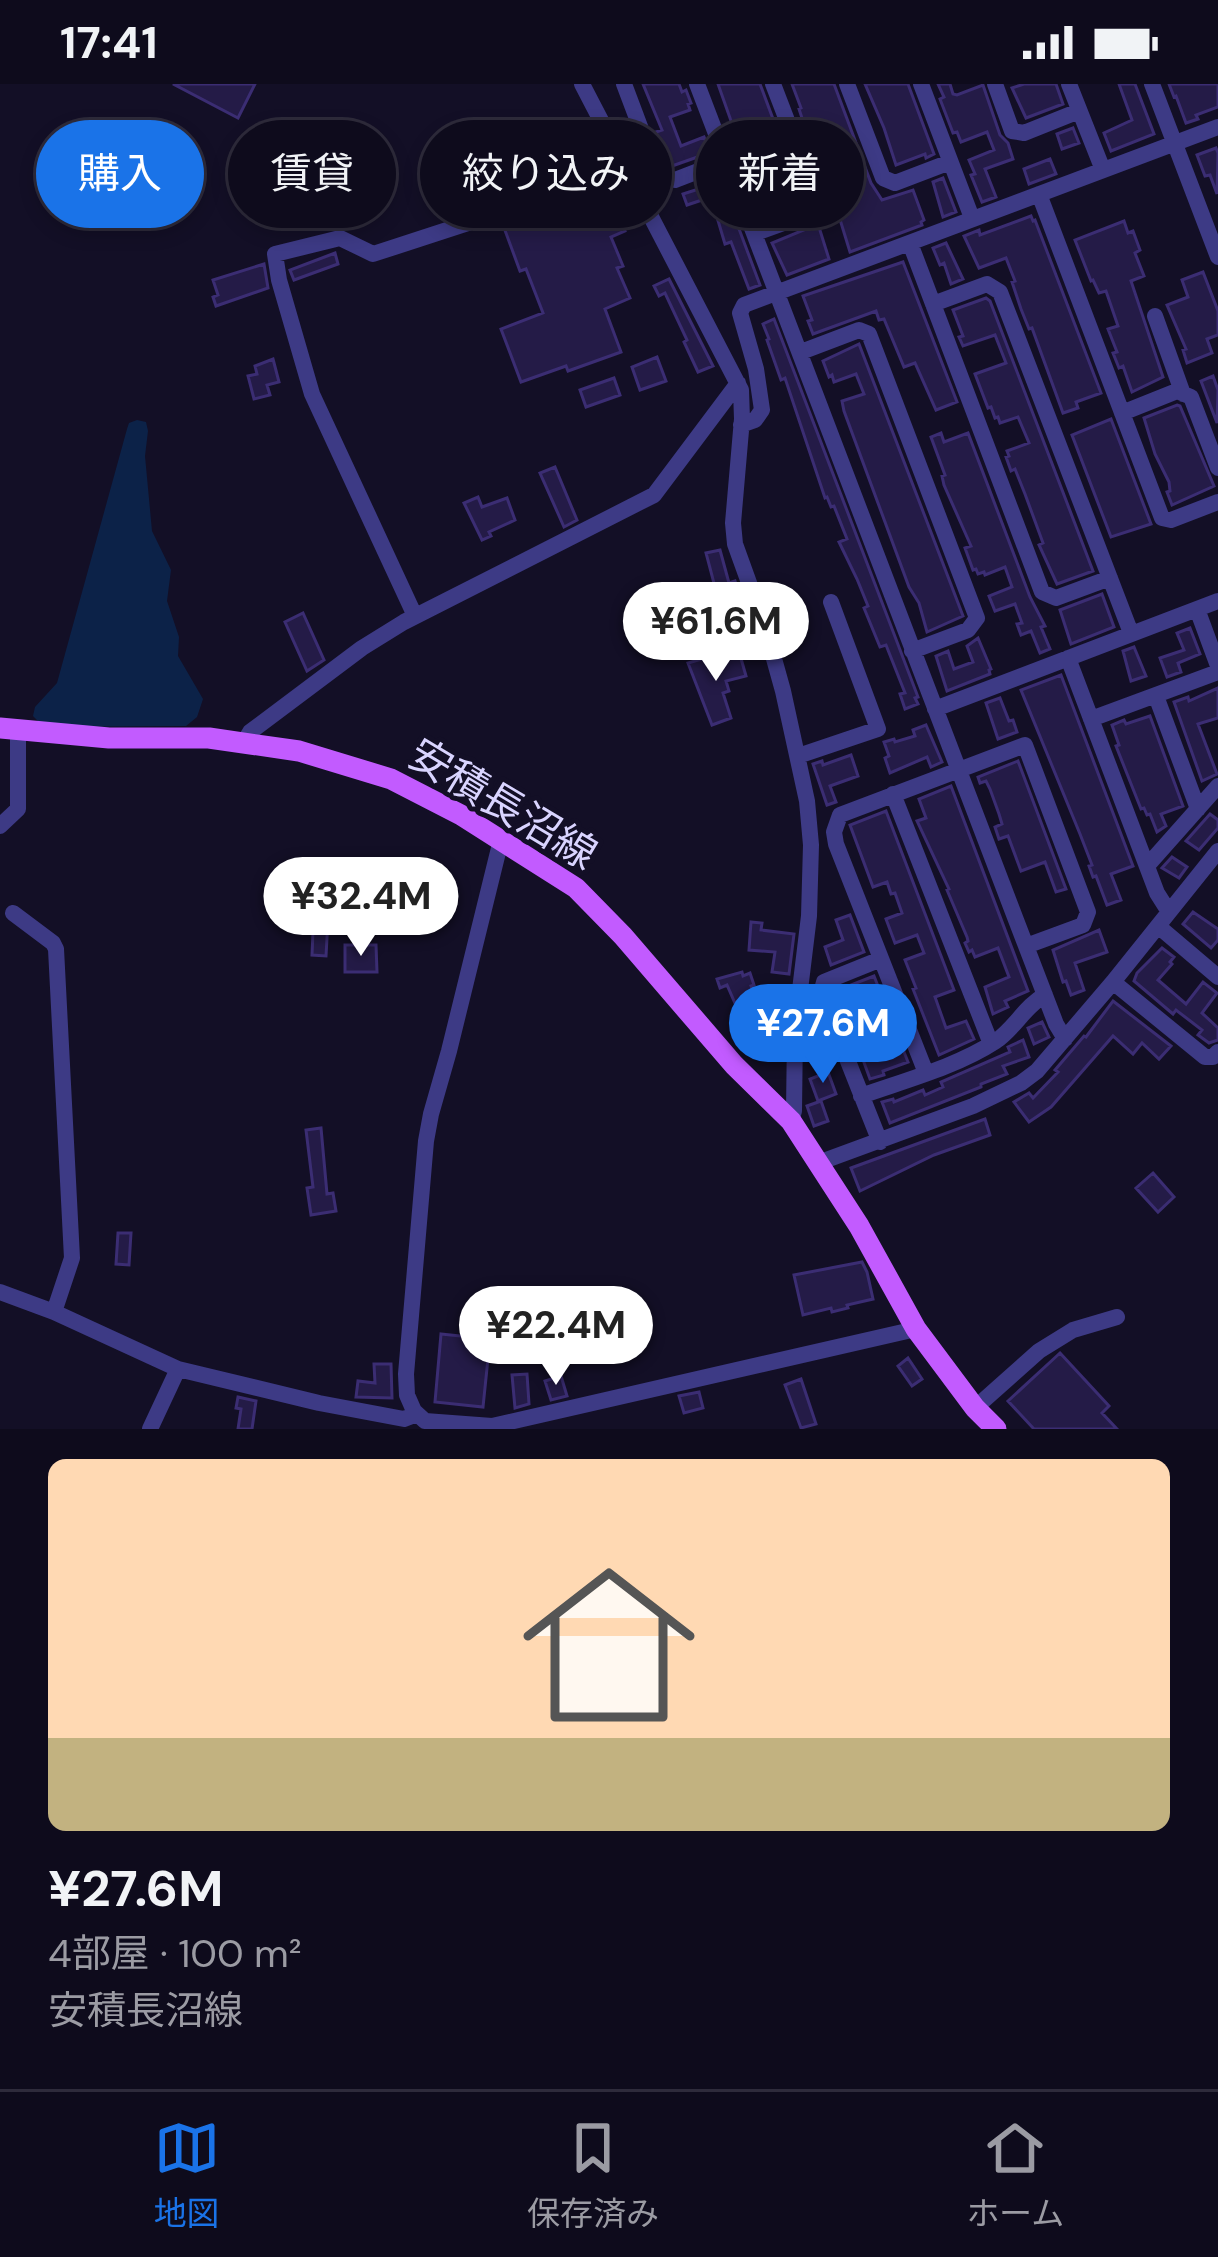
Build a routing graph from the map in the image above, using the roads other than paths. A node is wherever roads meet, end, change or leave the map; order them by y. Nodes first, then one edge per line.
1 (582, 84) edge
2 (624, 84) edge
3 (697, 84) edge
4 (773, 84) edge
5 (847, 84) edge
6 (921, 84) edge
7 (995, 84) edge
8 (1069, 84) edge
9 (1152, 84) edge
10 (1079, 111) junction
11 (599, 120) edge
12 (711, 120) edge
13 (1218, 127) edge
14 (1174, 143) junction
15 (950, 162) junction
16 (1103, 170) junction
17 (696, 172) edge
18 (1039, 194) junction
19 (972, 218) junction
20 (453, 228) edge
21 (658, 228) edge
22 (754, 228) edge
23 (756, 233) junction
24 (910, 243) junction
25 (1218, 257) edge
26 (778, 292) junction
27 (933, 304) junction
28 (1155, 316) dead end
29 (801, 352) junction
30 (738, 383) junction
31 (1183, 394) junction
32 (1122, 413) junction
33 (741, 425) junction
34 (1218, 468) edge
35 (1218, 502) edge
36 (1110, 578) junction
37 (1218, 601) edge
38 (831, 602) dead end
39 (1197, 609) junction
40 (415, 616) junction
41 (1131, 633) junction
42 (912, 651) junction
43 (1069, 658) junction
44 (1218, 669) edge
45 (1156, 696) junction
46 (935, 709) junction
47 (1091, 719) junction
48 (9, 729) edge
49 (244, 742) junction
50 (798, 756) junction
51 (958, 770) junction
52 (1218, 786) edge
53 (893, 794) junction
54 (1198, 809) junction
55 (0, 826) edge
56 (501, 840) junction
57 (1218, 851) edge
58 (1147, 866) junction
59 (13, 913) dead end
60 (1163, 919) junction
61 (1026, 946) junction
62 (881, 959) junction
63 (1215, 968) edge
64 (1113, 982) junction
65 (1045, 995) junction
66 (1065, 1039) junction
67 (991, 1044) junction
68 (1218, 1052) edge
69 (926, 1073) junction
70 (861, 1096) junction
71 (791, 1121) junction
72 (880, 1142) junction
73 (818, 1163) junction
74 (0, 1292) edge
75 (54, 1312) junction
76 (1117, 1317) dead end
77 (916, 1329) junction
78 (178, 1369) junction
79 (975, 1408) junction
80 (422, 1422) edge
81 (150, 1429) edge
82 (996, 1429) edge

1 - 11 street
2 - 17 street
3 - 12 street
4 - 23 street
5 - 15 street
6 - 15 street
7 - 10 street
8 - 10 street
9 - 14 street
10 - 16 street
13 - 14 street
14 - 16 street
14 - 25 street
15 - 19 street
16 - 18 street
18 - 19 street
18 - 32 street
19 - 24 street
20 - 40 street
21 - 30 street
22 - 23 street
23 - 26 street
24 - 26 street
24 - 27 street
26 - 29 street
26 - 33 street
27 - 36 street
27 - 36 street
28 - 31 street
29 - 42 street
29 - 42 street
30 - 33 street
30 - 40 street
31 - 32 street
31 - 34 street
32 - 35 street
33 - 50 street
36 - 41 street
37 - 39 street
38 - 50 street
39 - 41 street
39 - 44 street
40 - 49 street
41 - 43 street
42 - 46 street
43 - 46 street
43 - 47 street
44 - 45 street
45 - 47 street
45 - 54 street
46 - 51 street
47 - 58 street
48 - 49 main road, 安積長沼線
48 - 55 street
49 - 56 main road, 安積長沼線
50 - 71 street
51 - 53 street
51 - 61 street
51 - 61 street
52 - 54 street
53 - 62 street
53 - 67 street
54 - 58 street
56 - 71 main road, 安積長沼線
56 - 80 street
57 - 60 street
58 - 60 street
59 - 75 street
60 - 63 street
60 - 64 street
61 - 65 street
62 - 69 street
62 - 70 street
64 - 66 street
64 - 68 street
65 - 66 street
65 - 67 street
66 - 72 street
67 - 69 street
69 - 70 street
70 - 72 street
71 - 73 main road, 安積長沼線
72 - 73 street
73 - 77 main road, 安積長沼線
74 - 75 street
75 - 78 street
76 - 79 street
77 - 79 main road, 安積長沼線
77 - 80 street
78 - 80 street
78 - 81 street
79 - 82 main road, 安積長沼線

